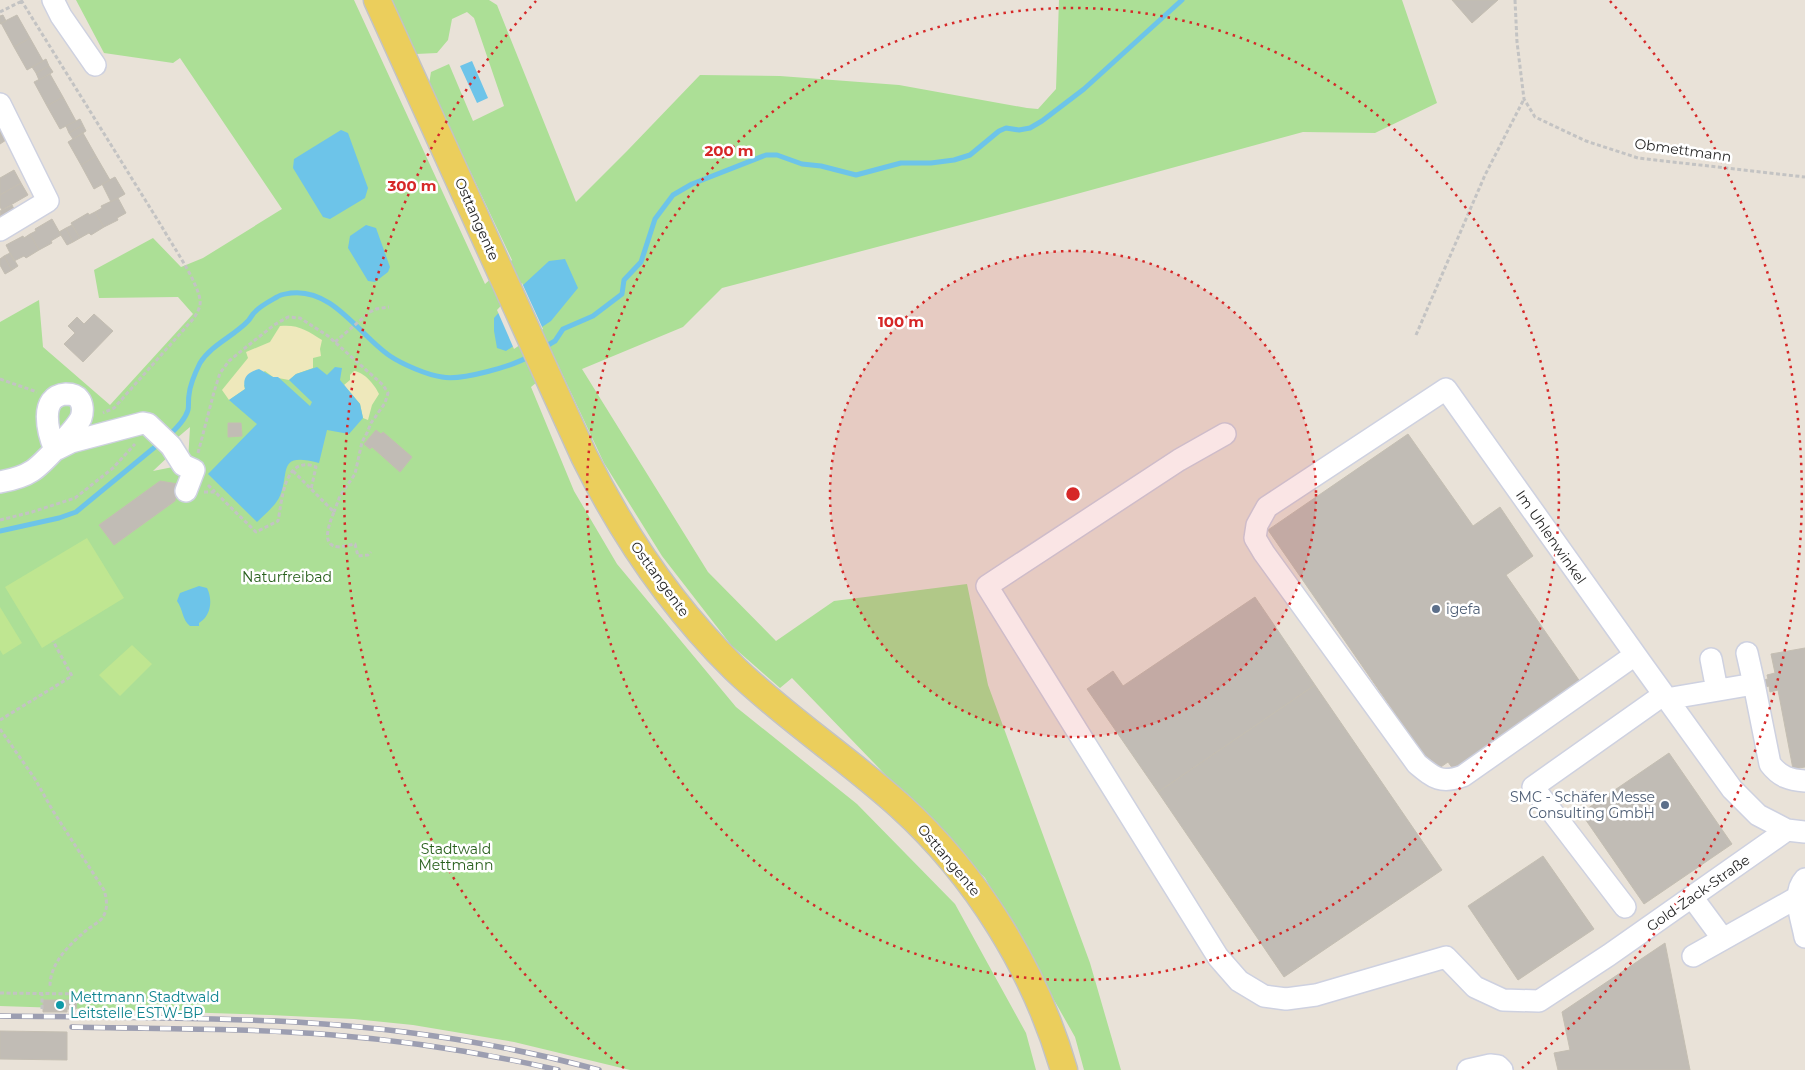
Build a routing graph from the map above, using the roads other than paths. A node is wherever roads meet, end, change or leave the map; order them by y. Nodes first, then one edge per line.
1 (53, 0) edge
2 (377, 0) edge
3 (95, 64) dead end
4 (0, 104) edge
5 (0, 230) edge
6 (1225, 434) dead end
7 (55, 450) junction
8 (0, 482) edge
9 (186, 491) road end
10 (1748, 653) dead end
11 (1635, 655) junction
12 (1711, 660) dead end
13 (1754, 684) junction
14 (1717, 690) junction
15 (1662, 693) junction
16 (1805, 780) edge
17 (1796, 831) edge
18 (1801, 888) edge
19 (1692, 897) junction
20 (1625, 908) dead end
21 (1805, 937) edge
22 (1723, 939) junction
23 (1693, 956) dead end
24 (1064, 1070) edge
25 (1468, 1070) edge
26 (1502, 1070) edge

1 - 3 street
2 - 24 main road, Osttangente
4 - 5 street
6 - 19 street, Gold-Zack-Straße
7 - 7 street
7 - 8 street
7 - 9 street
10 - 13 street
11 - 11 street, Im Uhlenwinkel
11 - 15 street, Im Uhlenwinkel
12 - 14 street
13 - 14 street
13 - 16 street
14 - 15 street
15 - 17 street, Gold-Zack-Straße
15 - 20 street
17 - 19 street, Gold-Zack-Straße
18 - 21 street
18 - 22 street
19 - 22 street
22 - 23 street
25 - 26 street

